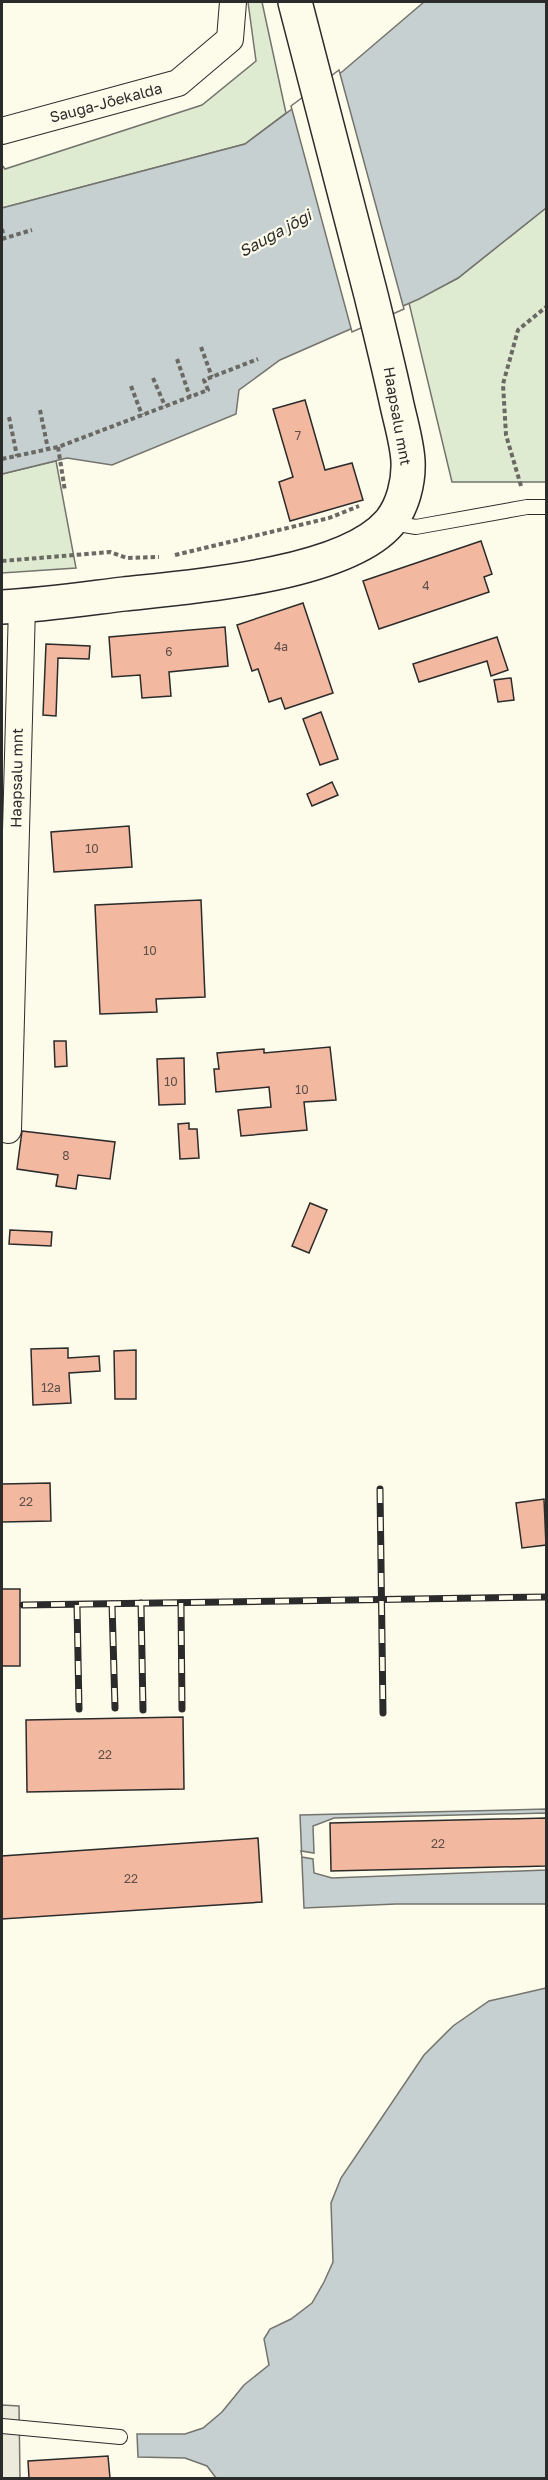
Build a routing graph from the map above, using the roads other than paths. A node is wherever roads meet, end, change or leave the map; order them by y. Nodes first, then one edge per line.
1 (233, 2) edge
2 (295, 2) edge
3 (2, 131) edge
4 (546, 507) edge
5 (377, 513) junction
6 (12, 606) edge
7 (8, 1130) dead end
8 (2, 2426) edge
9 (120, 2437) dead end

1 - 3 street, Sauga-Jõekalda
2 - 5 main road, Haapsalu mnt
4 - 5 lane
5 - 6 main road, Haapsalu mnt
6 - 7 street, Haapsalu mnt
8 - 9 lane

